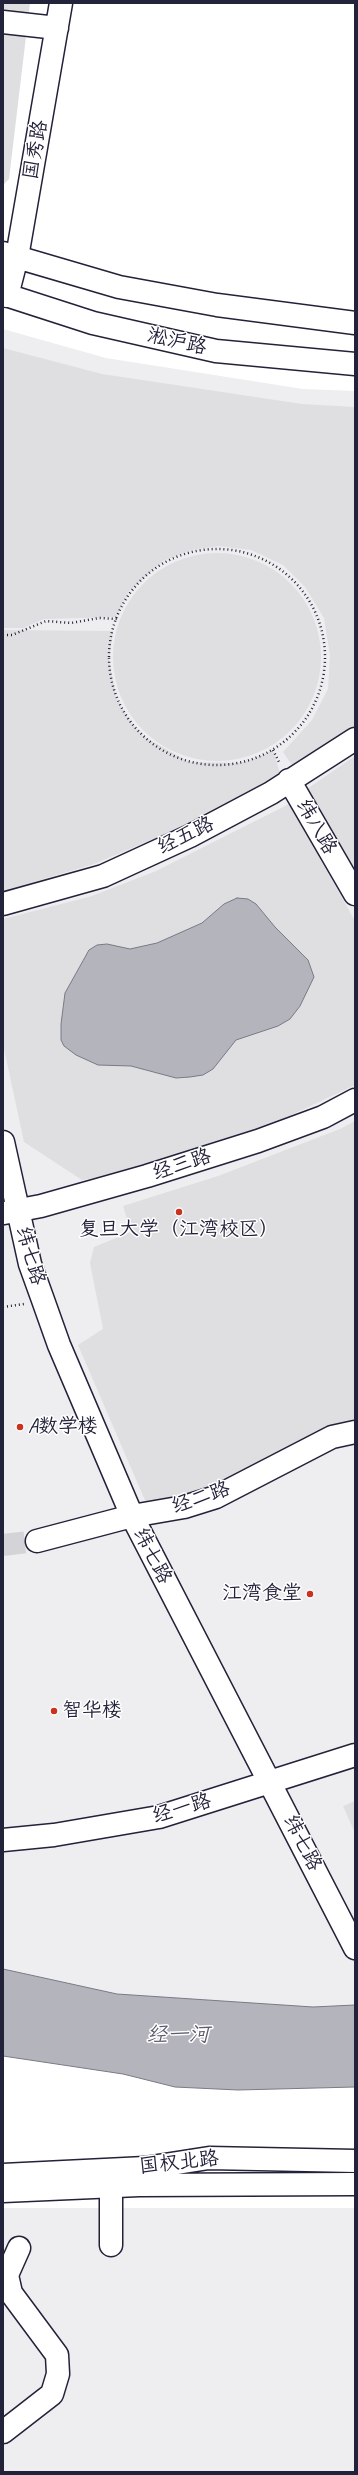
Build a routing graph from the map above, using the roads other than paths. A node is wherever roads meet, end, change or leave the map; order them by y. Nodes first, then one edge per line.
1 (61, 3) edge
2 (3, 22) edge
3 (57, 28) junction
4 (10, 255) edge
5 (5, 295) edge
6 (355, 323) edge
7 (355, 364) edge
8 (355, 739) edge
9 (289, 780) junction
10 (355, 894) edge
11 (3, 904) edge
12 (355, 1100) edge
13 (3, 1142) edge
14 (10, 1212) edge
15 (355, 1432) edge
16 (132, 1516) junction
17 (37, 1541) tunnel mouth
18 (355, 1755) edge
19 (270, 1783) junction
20 (3, 1840) edge
21 (355, 1948) edge
22 (355, 2161) edge
23 (3, 2175) edge
24 (355, 2184) edge
25 (111, 2186) junction
26 (3, 2191) edge
27 (111, 2245) dead end
28 (19, 2248) dead end
29 (3, 2432) edge

1 - 3 main road, 国秀路
2 - 3 main road
3 - 4 main road, 国秀路
4 - 5 main road, 国秀路
4 - 6 main road
5 - 7 main road, 淞沪路
8 - 9 main road, 经五路
9 - 10 main road, 纬八路
9 - 11 main road, 经五路
12 - 14 main road, 经三路
13 - 14 main road, 纬七路
14 - 16 main road, 纬七路
15 - 16 main road, 经二路
16 - 17 main road, 经二路
16 - 19 main road, 纬七路
18 - 19 main road, 经一路
19 - 20 main road, 经一路
19 - 21 main road, 纬七路
22 - 23 main road, 国权北路
24 - 25 main road, 国权北路
25 - 26 main road, 国权北路
25 - 27 main road
28 - 29 main road

